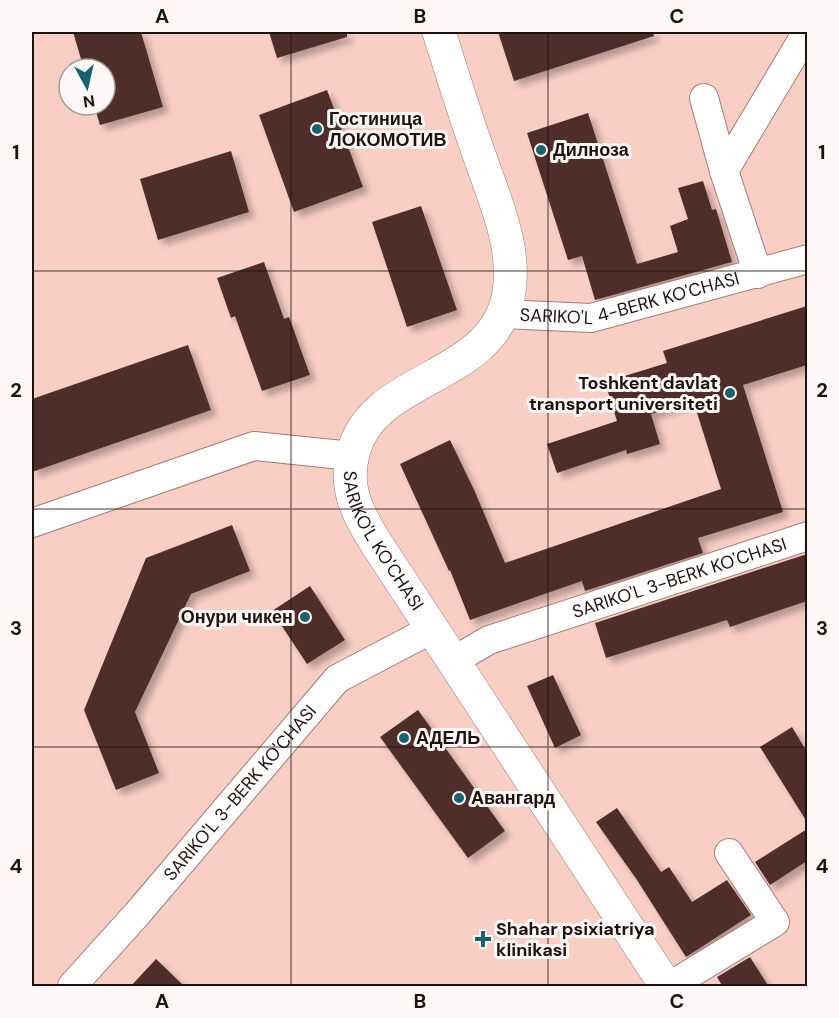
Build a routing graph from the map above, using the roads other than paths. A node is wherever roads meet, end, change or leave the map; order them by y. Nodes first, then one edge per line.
1 (438, 32) edge
2 (807, 32) edge
3 (704, 98) dead end
4 (724, 171) junction
5 (807, 259) edge
6 (758, 274) junction
7 (502, 314) junction
8 (352, 456) junction
9 (32, 523) edge
10 (807, 536) edge
11 (432, 629) junction
12 (453, 661) junction
13 (729, 852) dead end
14 (72, 987) edge
15 (668, 987) edge

1 - 7 main road, SARIKO'L KO'CHASI
2 - 4 street
3 - 4 street, SARIKO'L 4-BERK KO'CHASI
4 - 6 street, SARIKO'L 4-BERK KO'CHASI
5 - 6 street, SARIKO'L 4-BERK KO'CHASI
6 - 7 street, SARIKO'L 4-BERK KO'CHASI
7 - 8 main road, SARIKO'L KO'CHASI
8 - 9 street
8 - 11 main road, SARIKO'L KO'CHASI
10 - 12 street, SARIKO'L 3-BERK KO'CHASI
11 - 12 main road, SARIKO'L KO'CHASI
11 - 14 street, SARIKO'L 3-BERK KO'CHASI
12 - 15 main road, SARIKO'L KO'CHASI
13 - 15 street

